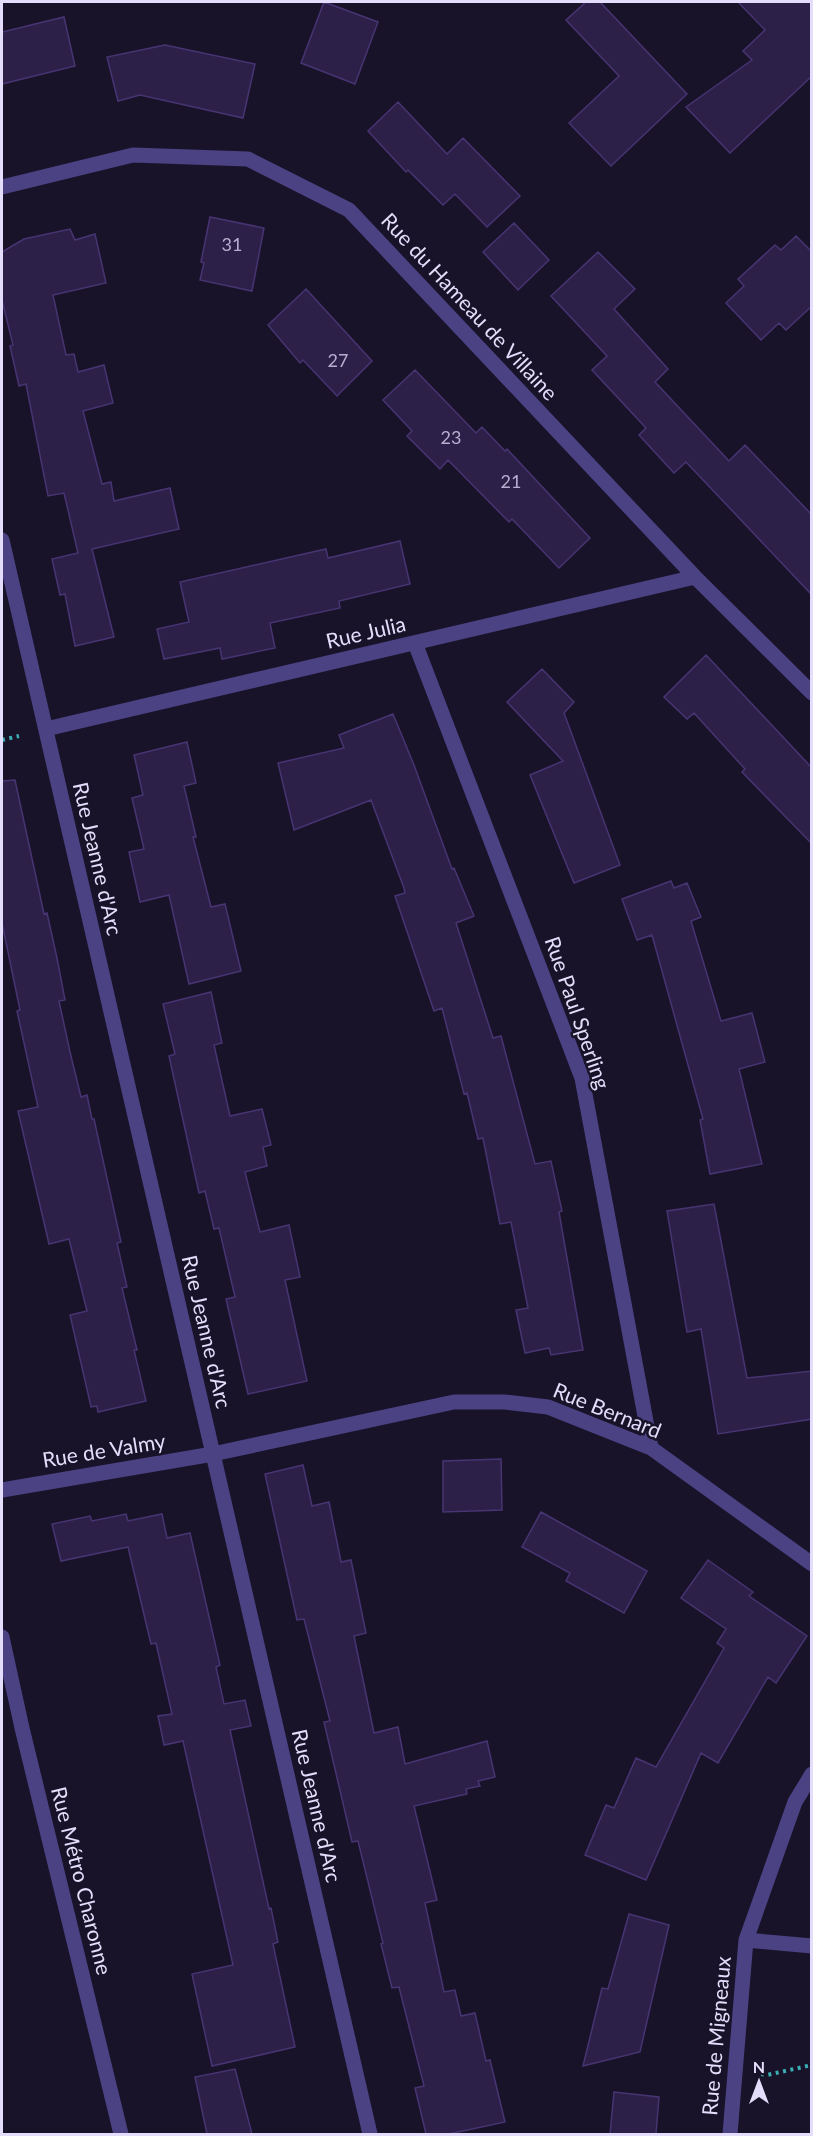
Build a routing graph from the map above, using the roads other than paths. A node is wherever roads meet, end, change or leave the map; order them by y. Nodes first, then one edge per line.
1 (2, 187) edge
2 (2, 540) edge
3 (694, 577) junction
4 (415, 643) junction
5 (812, 693) edge
6 (46, 729) junction
7 (651, 1448) junction
8 (213, 1454) junction
9 (2, 1490) edge
10 (812, 1564) edge
11 (2, 1637) edge
12 (812, 1774) edge
13 (746, 1940) junction
14 (812, 1946) edge
15 (121, 2134) edge
16 (370, 2134) edge
17 (730, 2134) edge

1 - 3 street, Rue du Hameau de Villaine
2 - 6 street, Rue Jeanne d'Arc
3 - 4 street, Rue Julia
3 - 5 street, Rue du Hameau de Villaine
4 - 6 street, Rue Julia
4 - 7 street, Rue Paul Sperling
6 - 8 street, Rue Jeanne d'Arc
7 - 8 street, Rue Bernard
7 - 10 street, Rue Bernard
8 - 9 street, Rue de Valmy
8 - 16 street, Rue Jeanne d'Arc
11 - 15 street, Rue Métro Charonne
12 - 13 street, Rue de Migneaux
13 - 14 street
13 - 17 street, Rue de Migneaux

